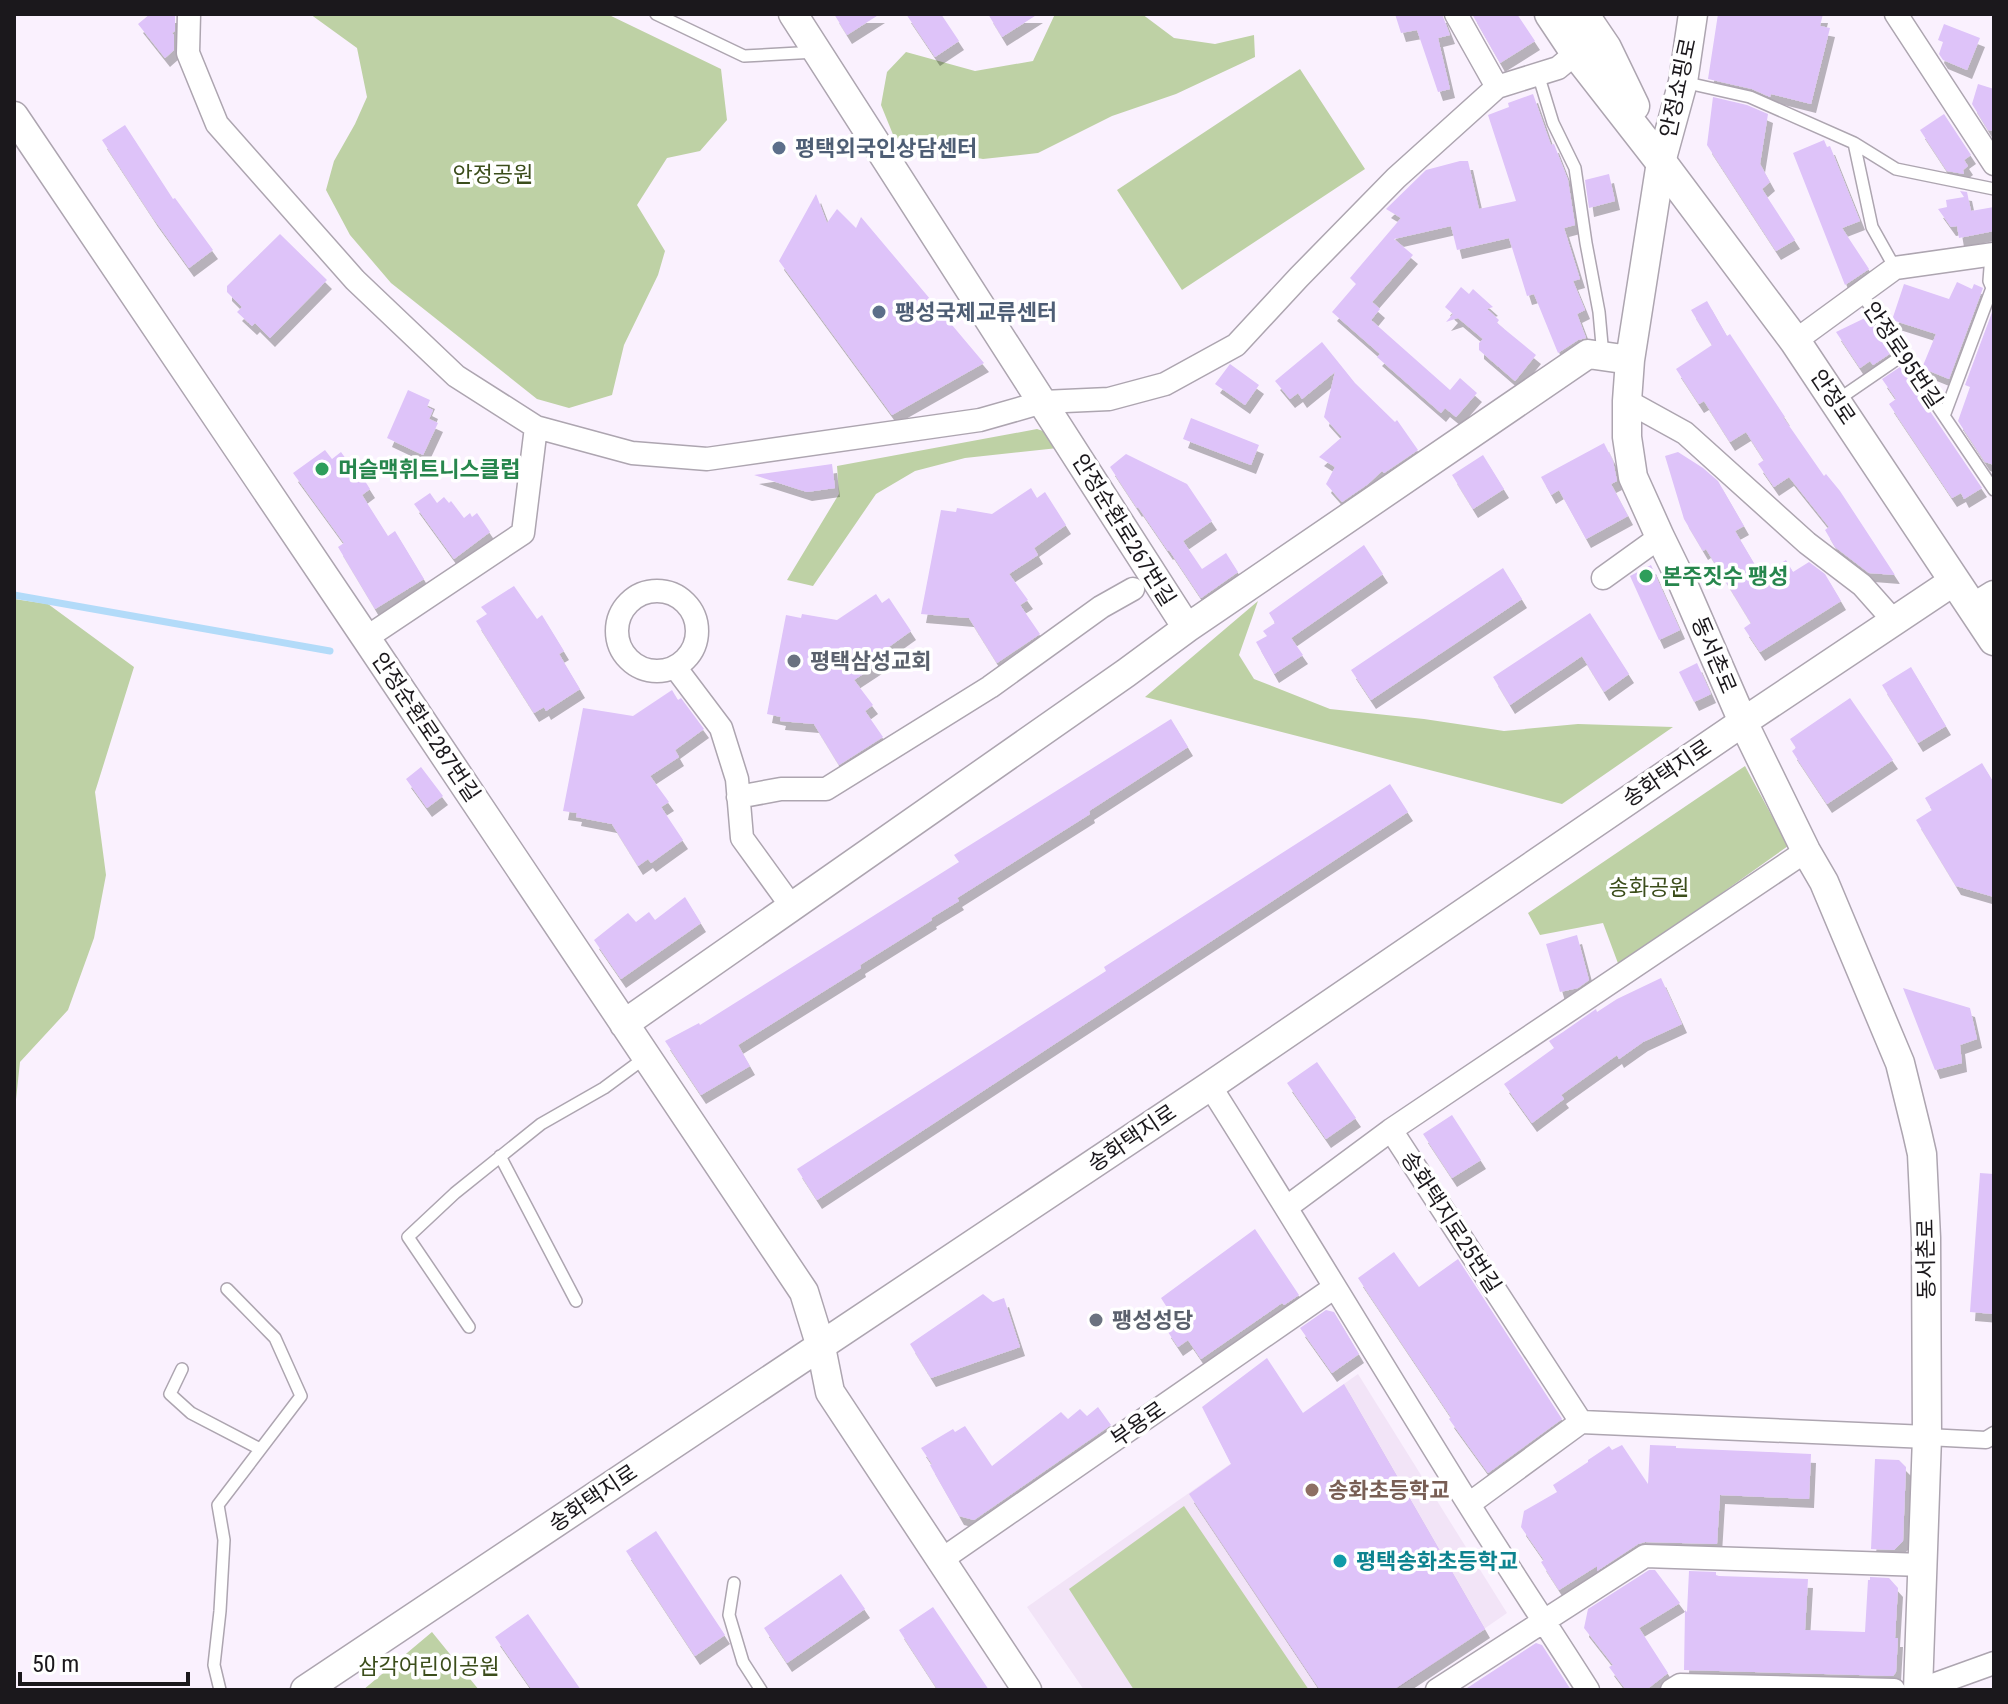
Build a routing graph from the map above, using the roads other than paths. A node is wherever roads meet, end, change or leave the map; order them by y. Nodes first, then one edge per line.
1 (189, 14) edge
2 (656, 14) edge
3 (793, 14) edge
4 (1456, 14) edge
5 (1550, 14) edge
6 (1583, 14) edge
7 (1693, 14) edge
8 (1896, 14) edge
9 (817, 52) junction
10 (1576, 53) junction
11 (1538, 74) junction
12 (1683, 82) junction
13 (1497, 87) junction
14 (14, 116) edge
15 (1854, 143) junction
16 (1661, 162) junction
17 (1994, 164) edge
18 (1994, 189) edge
19 (1992, 255) edge
20 (1895, 268) junction
21 (1861, 293) junction
22 (1795, 341) junction
23 (1903, 355) junction
24 (1616, 358) junction
25 (1627, 401) junction
26 (1836, 401) junction
27 (1043, 402) junction
28 (1944, 416) junction
29 (536, 427) junction
30 (1994, 490) edge
31 (1660, 537) junction
32 (1603, 578) dead end
33 (1954, 581) junction
34 (1133, 589) dead end
35 (1984, 602) edge
36 (1894, 621) junction
37 (1187, 628) junction
38 (366, 638) junction
39 (1994, 640) edge
40 (675, 667) dead end
41 (1743, 722) junction
42 (738, 797) junction
43 (1806, 851) junction
44 (792, 907) junction
45 (624, 1024) junction
46 (646, 1057) junction
47 (1210, 1086) junction
48 (1391, 1130) junction
49 (500, 1156) junction
50 (1287, 1207) junction
51 (1335, 1287) junction
52 (227, 1289) dead end
53 (576, 1301) dead end
54 (469, 1327) dead end
55 (821, 1347) junction
56 (182, 1369) dead end
57 (1581, 1422) junction
58 (1994, 1435) edge
59 (1927, 1437) junction
60 (260, 1449) junction
61 (1469, 1504) junction
62 (941, 1560) junction
63 (1923, 1565) junction
64 (734, 1583) dead end
65 (1545, 1622) junction
66 (1994, 1663) edge
67 (220, 1690) edge
68 (305, 1690) edge
69 (761, 1690) edge
70 (1027, 1690) edge
71 (1437, 1690) edge
72 (1588, 1690) edge
73 (1672, 1690) edge
74 (1894, 1690) edge
75 (1919, 1690) edge

1 - 29 street
2 - 9 lane
3 - 9 street, 안정순환로267번길
4 - 13 street
5 - 10 main road, 안정로
6 - 16 main road, 안정로
7 - 12 street, 안정쇼핑로
8 - 17 street
9 - 27 street, 안정순환로267번길
10 - 11 street
10 - 16 main road, 안정로
11 - 13 street
11 - 24 lane
12 - 15 lane
12 - 16 street, 안정쇼핑로
13 - 27 street
14 - 38 street, 안정순환로287번길
15 - 18 lane
15 - 20 lane
16 - 22 main road, 안정로
16 - 24 street, 동서촌로
19 - 20 street, 안정로95번길
19 - 28 lane, 안정로95번길
20 - 21 street, 안정로95번길
21 - 22 street, 안정로95번길
21 - 23 lane, 안정로95번길
22 - 26 main road, 안정로
23 - 26 lane
23 - 28 lane, 안정로95번길
24 - 25 street, 동서촌로
24 - 37 street
25 - 31 street, 동서촌로
25 - 36 street
26 - 33 main road, 안정로
27 - 29 street
27 - 37 street, 안정순환로267번길
28 - 30 lane, 안정로95번길
29 - 38 street
31 - 32 street
31 - 41 street, 동서촌로
33 - 35 main road, 안정로
33 - 36 street, 송화택지로
34 - 42 street
35 - 39 main road, 안정로
36 - 41 street, 송화택지로
37 - 44 street, 안정순환로267번길
38 - 45 street, 안정순환로287번길
40 - 42 street
41 - 43 street, 동서촌로
41 - 47 street, 송화택지로
42 - 44 street
43 - 48 street
43 - 59 street, 동서촌로
44 - 45 street, 안정순환로267번길
45 - 46 street, 안정순환로287번길
46 - 49 lane
46 - 55 street, 안정순환로287번길
47 - 50 street
47 - 55 street, 송화택지로
48 - 50 street, 송화택지로25번길
48 - 57 street, 송화택지로25번길
49 - 53 lane
49 - 54 lane
50 - 51 street
51 - 61 street
51 - 62 street, 부용로
52 - 60 lane
55 - 62 street
55 - 68 street, 송화택지로
56 - 60 lane
57 - 59 street
57 - 61 street
58 - 59 street
59 - 63 street, 동서촌로
60 - 67 lane
61 - 65 street
62 - 70 street
63 - 65 street
63 - 75 street, 동서촌로
64 - 69 lane
65 - 71 street
65 - 72 street
66 - 75 street
73 - 74 street

